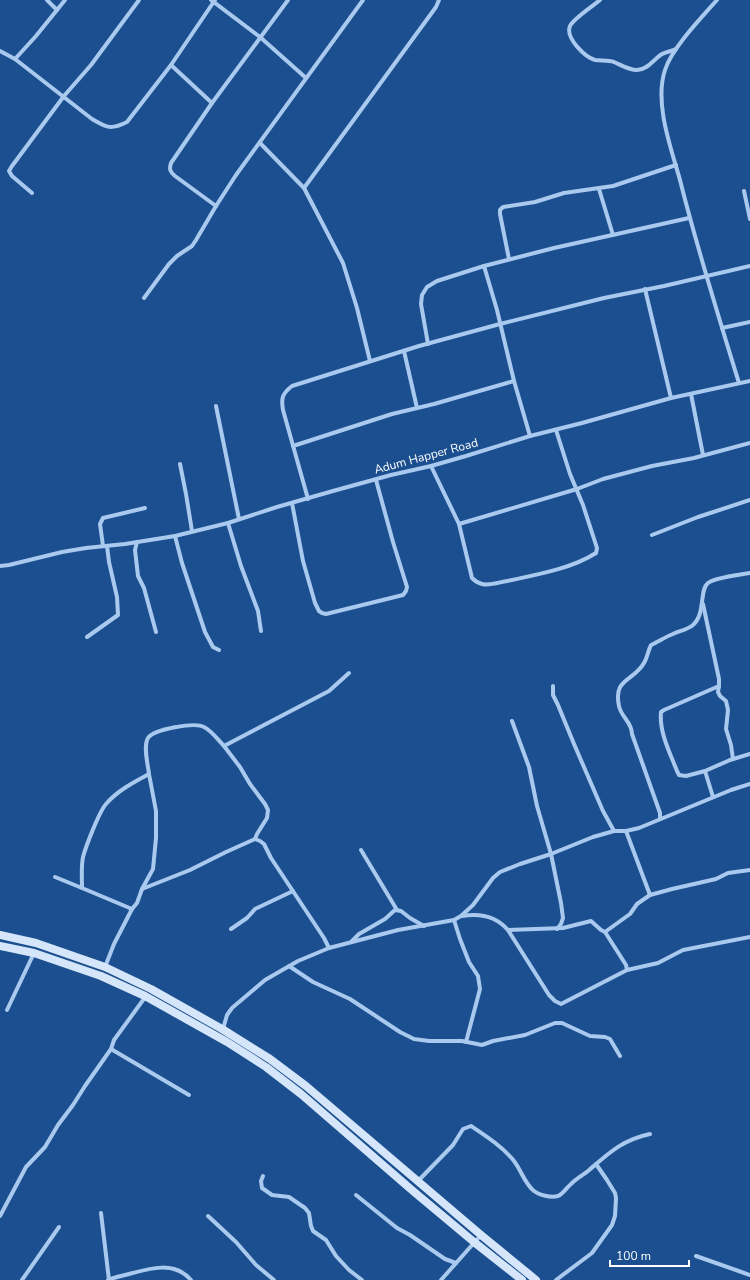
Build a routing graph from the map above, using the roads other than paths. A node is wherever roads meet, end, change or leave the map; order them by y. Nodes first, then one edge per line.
1 (47, 0) edge
2 (65, 0) edge
3 (139, 0) edge
4 (288, 0) edge
5 (363, 0) edge
6 (439, 0) edge
7 (600, 0) edge
8 (717, 0) edge
9 (213, 1) edge
10 (57, 10) junction
11 (260, 37) junction
12 (676, 49) junction
13 (0, 51) edge
14 (15, 59) junction
15 (171, 65) junction
16 (306, 78) junction
17 (64, 96) junction
18 (212, 102) junction
19 (260, 143) junction
20 (676, 165) junction
21 (304, 188) junction
22 (599, 189) junction
23 (744, 191) dead end
24 (32, 193) dead end
25 (216, 206) junction
26 (689, 218) junction
27 (750, 218) edge
28 (613, 235) junction
29 (509, 259) junction
30 (484, 266) junction
31 (750, 266) edge
32 (706, 276) junction
33 (645, 289) junction
34 (144, 298) dead end
35 (750, 322) edge
36 (500, 324) junction
37 (722, 328) junction
38 (428, 344) junction
39 (404, 351) junction
40 (370, 361) junction
41 (514, 381) junction
42 (750, 381) edge
43 (739, 383) junction
44 (691, 394) junction
45 (671, 398) junction
46 (216, 406) dead end
47 (416, 408) junction
48 (556, 430) junction
49 (530, 436) junction
50 (750, 443) edge
51 (293, 446) junction
52 (703, 455) junction
53 (180, 464) dead end
54 (431, 466) junction
55 (376, 480) junction
56 (577, 489) junction
57 (308, 499) junction
58 (750, 500) edge
59 (292, 503) junction
60 (145, 508) dead end
61 (239, 518) junction
62 (228, 523) junction
63 (459, 524) junction
64 (192, 531) junction
65 (652, 535) dead end
66 (174, 536) junction
67 (138, 542) junction
68 (105, 546) junction
69 (0, 566) edge
70 (750, 573) edge
71 (703, 602) junction
72 (261, 631) dead end
73 (156, 632) dead end
74 (87, 637) dead end
75 (220, 650) dead end
76 (349, 674) dead end
77 (553, 686) dead end
78 (720, 686) junction
79 (512, 721) dead end
80 (224, 746) junction
81 (750, 754) edge
82 (733, 759) junction
83 (705, 771) junction
84 (149, 774) junction
85 (750, 784) edge
86 (713, 797) junction
87 (660, 818) junction
88 (614, 831) junction
89 (626, 831) junction
90 (255, 839) junction
91 (361, 850) dead end
92 (552, 854) junction
93 (750, 870) edge
94 (55, 877) dead end
95 (82, 888) junction
96 (142, 889) junction
97 (293, 891) junction
98 (650, 895) junction
99 (132, 909) junction
100 (398, 910) junction
101 (461, 916) junction
102 (454, 920) junction
103 (424, 926) junction
104 (231, 929) dead end
105 (557, 929) junction
106 (508, 930) junction
107 (605, 932) junction
108 (0, 935) edge
109 (750, 937) edge
110 (352, 942) junction
111 (0, 946) edge
112 (329, 948) junction
113 (34, 953) junction
114 (289, 966) junction
115 (105, 967) junction
116 (627, 970) junction
117 (151, 989) junction
118 (146, 996) junction
119 (7, 1010) dead end
120 (222, 1029) junction
121 (466, 1042) junction
122 (110, 1049) junction
123 (620, 1056) dead end
124 (189, 1095) dead end
125 (650, 1134) dead end
126 (596, 1164) junction
127 (263, 1176) dead end
128 (417, 1182) junction
129 (356, 1195) dead end
130 (101, 1213) dead end
131 (0, 1216) edge
132 (208, 1216) dead end
133 (59, 1227) dead end
134 (481, 1235) junction
135 (474, 1242) junction
136 (696, 1256) dead end
137 (456, 1263) junction
138 (750, 1275) edge
139 (22, 1280) edge
140 (108, 1280) edge
141 (191, 1280) edge
142 (274, 1280) edge
143 (362, 1280) edge
144 (441, 1280) edge
145 (522, 1280) edge
146 (536, 1280) edge
147 (556, 1280) edge

1 - 10 street
2 - 10 street
3 - 17 street
4 - 11 street
5 - 16 street
6 - 21 street
7 - 12 street
8 - 12 street
9 - 11 street
9 - 15 street
10 - 14 street
11 - 16 street
11 - 18 street
12 - 20 street
13 - 14 street
14 - 17 street
15 - 17 street
15 - 18 street
16 - 19 street
17 - 24 street
18 - 25 street
19 - 21 street
19 - 25 street
20 - 22 street
20 - 26 street
21 - 40 street
22 - 28 street
22 - 29 street
23 - 27 street
25 - 34 street
26 - 28 street
26 - 32 street
28 - 29 street
29 - 30 street
30 - 36 street
30 - 38 street
31 - 32 street
32 - 33 street
32 - 37 street
33 - 36 street
33 - 45 street
35 - 37 street
36 - 38 street
36 - 41 street
37 - 43 street
38 - 39 street
39 - 40 street
39 - 47 street
40 - 51 street
41 - 47 street
41 - 49 street
42 - 43 street, Adum Happer Road
43 - 44 street, Adum Happer Road
44 - 45 street, Adum Happer Road
44 - 52 street
45 - 48 street, Adum Happer Road
46 - 61 street
47 - 51 street
48 - 49 street, Adum Happer Road
48 - 56 street
49 - 54 street, Adum Happer Road
50 - 52 street
51 - 57 street
52 - 56 street
53 - 64 street
54 - 55 street, Adum Happer Road
54 - 63 street
55 - 57 street, Adum Happer Road
55 - 59 street
56 - 63 street
56 - 63 street
57 - 59 street, Adum Happer Road
58 - 65 street
59 - 61 street, Adum Happer Road
60 - 68 street
61 - 62 street, Adum Happer Road
62 - 64 street, Adum Happer Road
62 - 72 street
64 - 66 street, Adum Happer Road
66 - 67 street, Adum Happer Road
66 - 75 street
67 - 68 street, Adum Happer Road
67 - 73 street
68 - 69 street, Adum Happer Road
68 - 74 street
70 - 71 street
71 - 78 street
71 - 87 street
76 - 80 street
77 - 88 street
78 - 82 street
78 - 83 street
79 - 92 street
80 - 84 street
80 - 90 street
81 - 82 street
82 - 83 street
83 - 86 street
84 - 95 street
84 - 96 street
85 - 86 street
86 - 87 street
87 - 89 street
88 - 89 street
88 - 92 street
89 - 98 street
90 - 96 street
90 - 97 street
91 - 100 street
92 - 101 street
92 - 105 street
93 - 98 street
94 - 95 street
95 - 99 street
96 - 99 street
97 - 104 street
97 - 112 street
98 - 107 street
99 - 115 street
100 - 103 street
100 - 110 street
101 - 102 street
101 - 106 street
102 - 103 street
102 - 121 street
103 - 110 street
105 - 106 street
105 - 107 street
106 - 116 street
107 - 116 street
108 - 115 street
109 - 116 street
110 - 112 street
111 - 113 street
112 - 114 street
113 - 118 street
113 - 119 street
114 - 120 street
114 - 121 street
115 - 117 street
117 - 118 street
117 - 120 street
118 - 122 street
118 - 135 street
120 - 128 street
121 - 123 street
122 - 124 street
122 - 131 street
125 - 126 street
126 - 128 street
126 - 147 street
127 - 143 street
128 - 134 street
129 - 137 street
130 - 140 street
132 - 142 street
133 - 139 street
134 - 135 street
134 - 146 street
135 - 137 street
135 - 145 street
136 - 138 street
137 - 144 street
140 - 141 street

